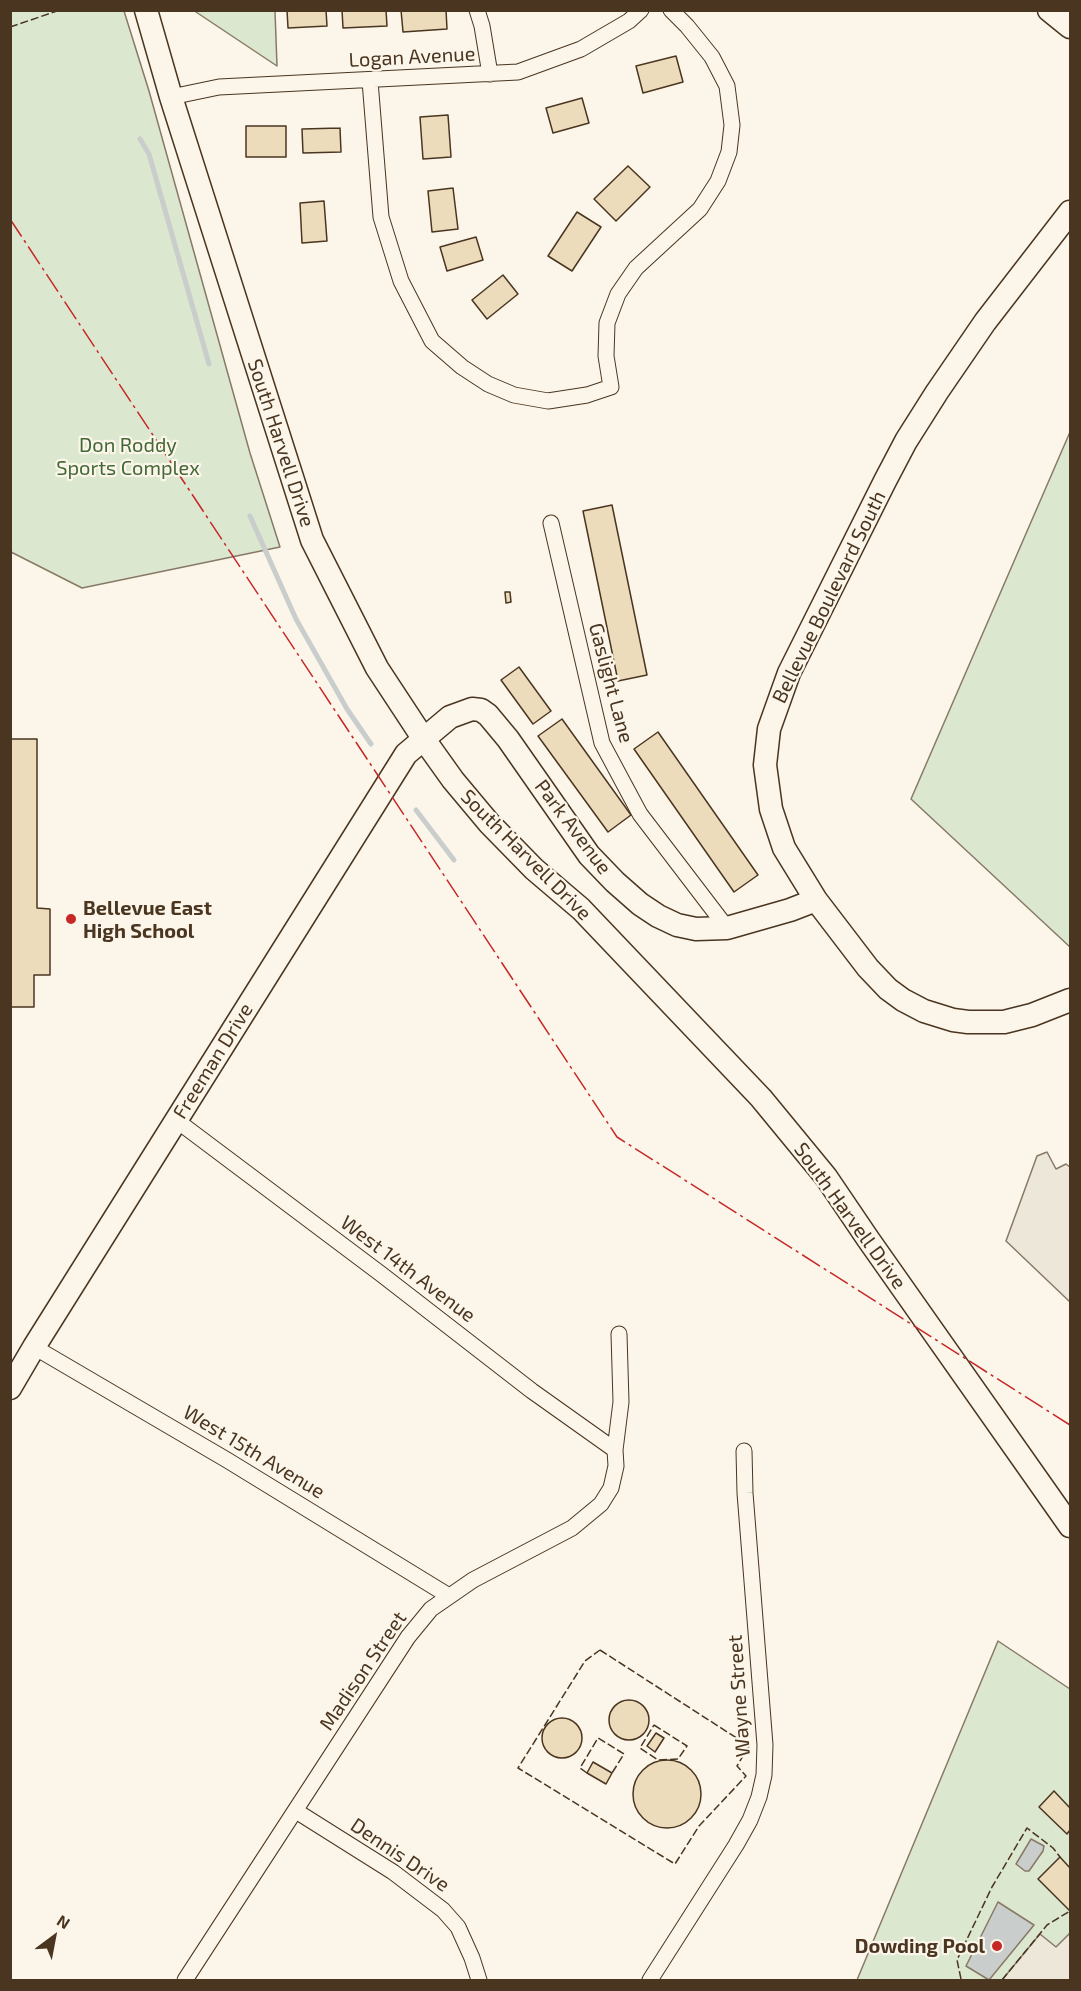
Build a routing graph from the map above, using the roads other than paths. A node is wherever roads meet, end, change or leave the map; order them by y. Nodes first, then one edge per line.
1 (146, 10) edge
2 (477, 10) edge
3 (641, 10) edge
4 (671, 10) edge
5 (1049, 10) edge
6 (1071, 27) edge
7 (490, 74) junction
8 (370, 81) junction
9 (171, 97) junction
10 (1071, 212) edge
11 (551, 523) dead end
12 (423, 738) junction
13 (816, 900) junction
14 (727, 927) junction
15 (1071, 1000) edge
16 (176, 1120) junction
17 (619, 1334) dead end
18 (34, 1347) junction
19 (10, 1388) edge
20 (615, 1450) junction
21 (744, 1451) dead end
22 (1071, 1526) edge
23 (449, 1596) junction
24 (296, 1811) junction
25 (185, 1980) edge
26 (479, 1980) edge
27 (650, 1980) edge

1 - 9 street, South Harvell Drive
2 - 7 street
3 - 7 street, Logan Avenue
4 - 8 street
5 - 6 street
7 - 8 street, Logan Avenue
8 - 9 street, Logan Avenue
9 - 12 street, South Harvell Drive
10 - 13 street, Bellevue Boulevard South
11 - 14 street, Gaslight Lane
12 - 14 street, Park Avenue
12 - 16 street, Freeman Drive
12 - 22 street, South Harvell Drive
13 - 14 street, Park Avenue
13 - 15 street, Bellevue Boulevard South
16 - 18 street, Freeman Drive
16 - 20 street, West 14th Avenue
17 - 20 street, Madison Street
18 - 19 street, Freeman Drive
18 - 23 street, West 15th Avenue
20 - 23 street, Madison Street
21 - 27 street, Wayne Street
23 - 24 street, Madison Street
24 - 25 street, Madison Street
24 - 26 street, Dennis Drive

